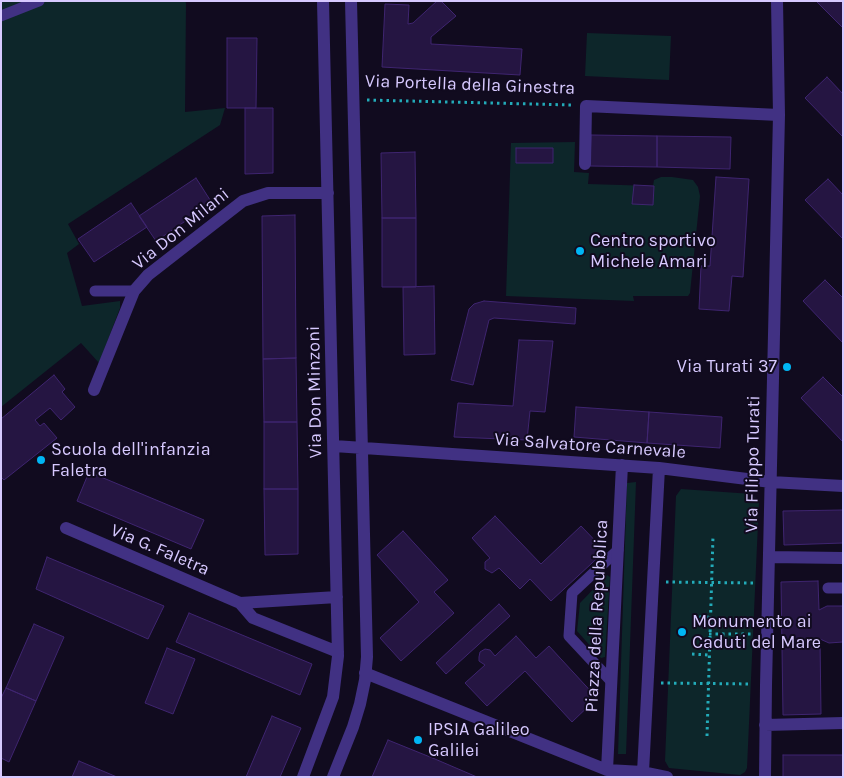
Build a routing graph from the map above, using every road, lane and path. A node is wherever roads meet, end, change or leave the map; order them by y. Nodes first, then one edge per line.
1 (40, 1) edge
2 (323, 1) edge
3 (352, 1) edge
4 (777, 1) edge
5 (1, 16) edge
6 (354, 99) junction
7 (586, 106) junction
8 (778, 114) junction
9 (585, 164) dead end
10 (328, 193) junction
11 (95, 291) dead end
12 (134, 291) junction
13 (94, 390) dead end
14 (334, 446) junction
15 (362, 447) junction
16 (622, 465) junction
17 (660, 468) junction
18 (771, 482) junction
19 (843, 486) edge
20 (66, 528) dead end
21 (713, 536) dead end
22 (618, 550) junction
23 (769, 557) junction
24 (843, 558) edge
25 (653, 582) junction
26 (711, 582) junction
27 (768, 583) junction
28 (828, 588) dead end
29 (843, 588) edge
30 (337, 597) junction
31 (240, 604) junction
32 (693, 617) dead end
33 (710, 617) junction
34 (709, 634) junction
35 (767, 634) junction
36 (338, 652) junction
37 (692, 654) dead end
38 (708, 655) junction
39 (365, 673) junction
40 (611, 681) junction
41 (648, 682) junction
42 (708, 684) junction
43 (766, 684) junction
44 (843, 722) edge
45 (765, 725) junction
46 (707, 736) dead end
47 (643, 772) junction
48 (611, 773) edge
49 (303, 777) edge
50 (333, 777) edge
51 (667, 777) edge
52 (765, 777) edge

1 - 5 lane
2 - 10 street, Via Don Minzoni
3 - 6 street
4 - 8 street, Via Filippo Turati
6 - 7 path, Via Portella della Ginestra
6 - 15 street
7 - 8 street, Via Portella della Ginestra
7 - 9 street, Via Portella della Ginestra
8 - 18 street, Via Filippo Turati
10 - 12 street, Via Don Milani
10 - 14 street, Via Don Minzoni
11 - 12 lane
12 - 13 street, Via Don Milani
14 - 15 street, Via Salvatore Carnevale
14 - 30 street, Via Don Minzoni
15 - 16 street, Via Salvatore Carnevale
15 - 39 street
16 - 17 street, Via Salvatore Carnevale
16 - 22 street, Piazza della Repubblica
17 - 18 street, Via Salvatore Carnevale
17 - 25 street
18 - 19 street, Via Salvatore Carnevale
18 - 23 street, Via Filippo Turati
20 - 31 street, Via G. Faletra
21 - 26 path
22 - 40 street, Piazza della Repubblica
22 - 40 lane
23 - 24 street
23 - 27 street, Via Filippo Turati
25 - 26 path
25 - 41 street
26 - 27 path
26 - 33 path
27 - 35 street, Via Filippo Turati
28 - 29 lane
30 - 31 street
30 - 36 street, Via Don Minzoni
31 - 36 street
32 - 33 path
33 - 34 path
34 - 35 path
34 - 38 path
35 - 43 street, Via Filippo Turati
36 - 49 street, Via Don Minzoni
37 - 38 path
38 - 42 path
39 - 48 street
39 - 50 street
40 - 48 street, Piazza della Repubblica
41 - 42 path
41 - 47 street
42 - 43 path
42 - 46 path
43 - 45 street, Via Filippo Turati
44 - 45 street
45 - 52 street, Via Filippo Turati
47 - 48 street
47 - 51 street

